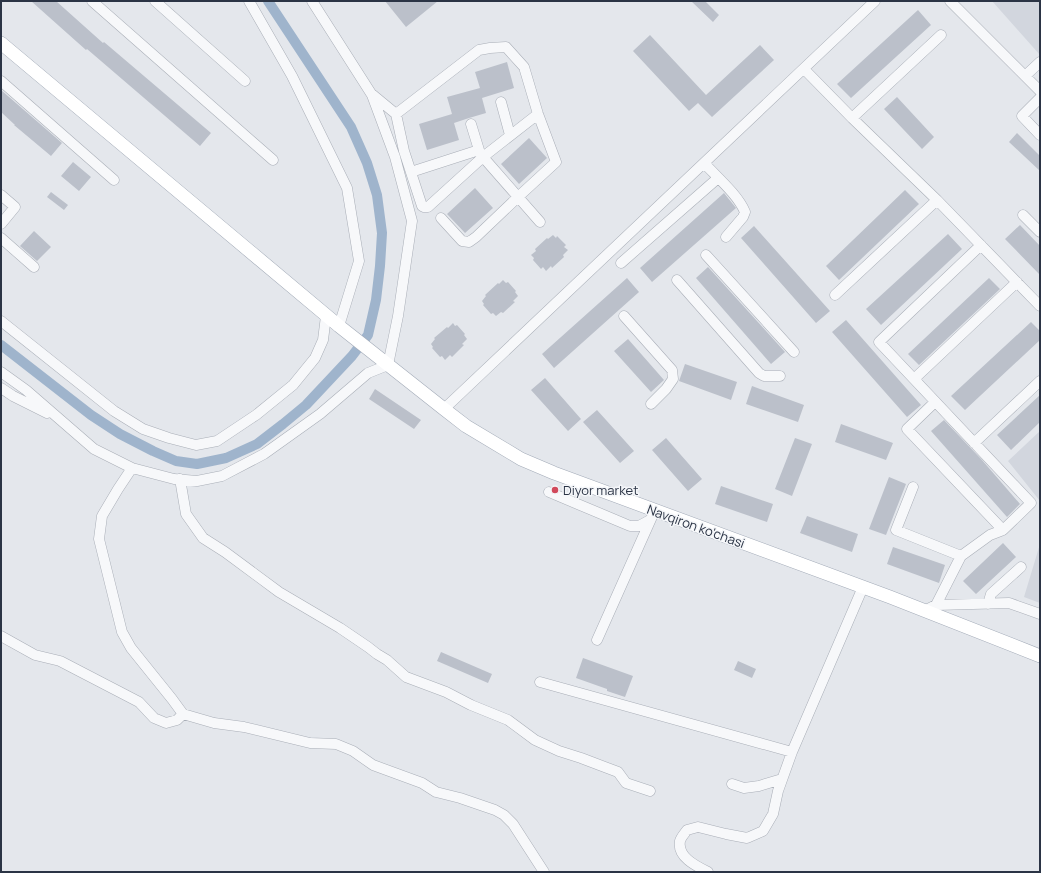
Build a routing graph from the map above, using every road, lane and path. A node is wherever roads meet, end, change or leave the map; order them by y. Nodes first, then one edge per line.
1 (92, 1) edge
2 (155, 1) edge
3 (249, 1) edge
4 (312, 1) edge
5 (875, 1) edge
6 (950, 1) edge
7 (941, 35) dead end
8 (1, 43) edge
9 (1040, 62) edge
10 (804, 68) junction
11 (1025, 76) junction
12 (245, 80) dead end
13 (1, 81) edge
14 (1040, 91) edge
15 (372, 95) junction
16 (1040, 98) edge
17 (501, 102) dead end
18 (396, 114) junction
19 (538, 114) junction
20 (852, 118) junction
21 (471, 124) dead end
22 (510, 135) junction
23 (1040, 135) edge
24 (481, 153) junction
25 (274, 160) dead end
26 (704, 163) junction
27 (411, 172) junction
28 (718, 178) junction
29 (114, 180) dead end
30 (1, 195) edge
31 (518, 197) junction
32 (937, 200) junction
33 (1023, 215) dead end
34 (441, 218) dead end
35 (540, 222) dead end
36 (1, 224) edge
37 (1040, 232) edge
38 (626, 236) junction
39 (726, 237) dead end
40 (1, 238) edge
41 (981, 246) junction
42 (638, 248) junction
43 (706, 255) dead end
44 (621, 263) dead end
45 (34, 267) dead end
46 (678, 280) dead end
47 (1017, 282) junction
48 (835, 295) dead end
49 (1040, 306) edge
50 (326, 316) junction
51 (624, 316) dead end
52 (1, 322) edge
53 (338, 326) junction
54 (794, 352) dead end
55 (388, 365) junction
56 (1, 372) edge
57 (780, 376) dead end
58 (914, 379) junction
59 (1040, 381) edge
60 (1, 388) edge
61 (935, 402) junction
62 (651, 404) dead end
63 (444, 409) junction
64 (61, 420) junction
65 (974, 443) junction
66 (132, 468) junction
67 (180, 480) junction
68 (913, 487) dead end
69 (549, 492) dead end
70 (652, 515) junction
71 (1003, 530) junction
72 (961, 556) junction
73 (1021, 567) dead end
74 (863, 587) junction
75 (988, 604) junction
76 (936, 605) junction
77 (924, 610) junction
78 (1040, 614) edge
79 (1, 636) edge
80 (597, 640) dead end
81 (1040, 656) edge
82 (540, 682) dead end
83 (183, 714) junction
84 (792, 752) junction
85 (782, 779) junction
86 (732, 784) dead end
87 (650, 791) dead end
88 (544, 872) edge
89 (708, 872) edge

1 - 25 street
2 - 12 street
3 - 53 street
4 - 15 street
5 - 10 street
6 - 11 street
7 - 20 street
8 - 50 main road, Navqiron ko'chasi
9 - 11 street
10 - 20 street
10 - 26 street
11 - 14 street
13 - 29 street
15 - 18 street
15 - 55 street
16 - 23 street
17 - 22 street
18 - 19 street
18 - 27 street
19 - 22 street
19 - 31 street
20 - 32 street
21 - 24 street
22 - 24 street
24 - 27 street
24 - 27 street
24 - 31 street
26 - 28 street
26 - 38 street
28 - 39 street
28 - 42 street
30 - 36 street
31 - 34 street
31 - 35 street
32 - 41 street
32 - 48 street
33 - 37 street
38 - 42 street
38 - 63 street
40 - 45 street
41 - 47 street
41 - 58 street
42 - 44 street
43 - 54 street
46 - 57 street
47 - 49 street
47 - 58 street
50 - 52 street
50 - 53 main road, Navqiron ko'chasi
51 - 62 street
53 - 55 main road, Navqiron ko'chasi
55 - 63 main road, Navqiron ko'chasi
55 - 67 street
56 - 64 street
58 - 61 street
59 - 65 street
60 - 64 street
61 - 65 street
61 - 71 street
63 - 70 main road, Navqiron ko'chasi
64 - 66 street
65 - 71 street
66 - 67 street
66 - 83 street
67 - 87 street
68 - 72 street
69 - 70 street
70 - 74 main road, Navqiron ko'chasi
70 - 80 street
71 - 72 street
72 - 76 street
73 - 75 street
74 - 77 main road, Navqiron ko'chasi
74 - 84 street
75 - 76 street
75 - 78 street
76 - 77 street
77 - 81 main road, Navqiron ko'chasi
79 - 83 street
82 - 84 street
83 - 88 street
84 - 85 street
85 - 86 street
85 - 89 street

